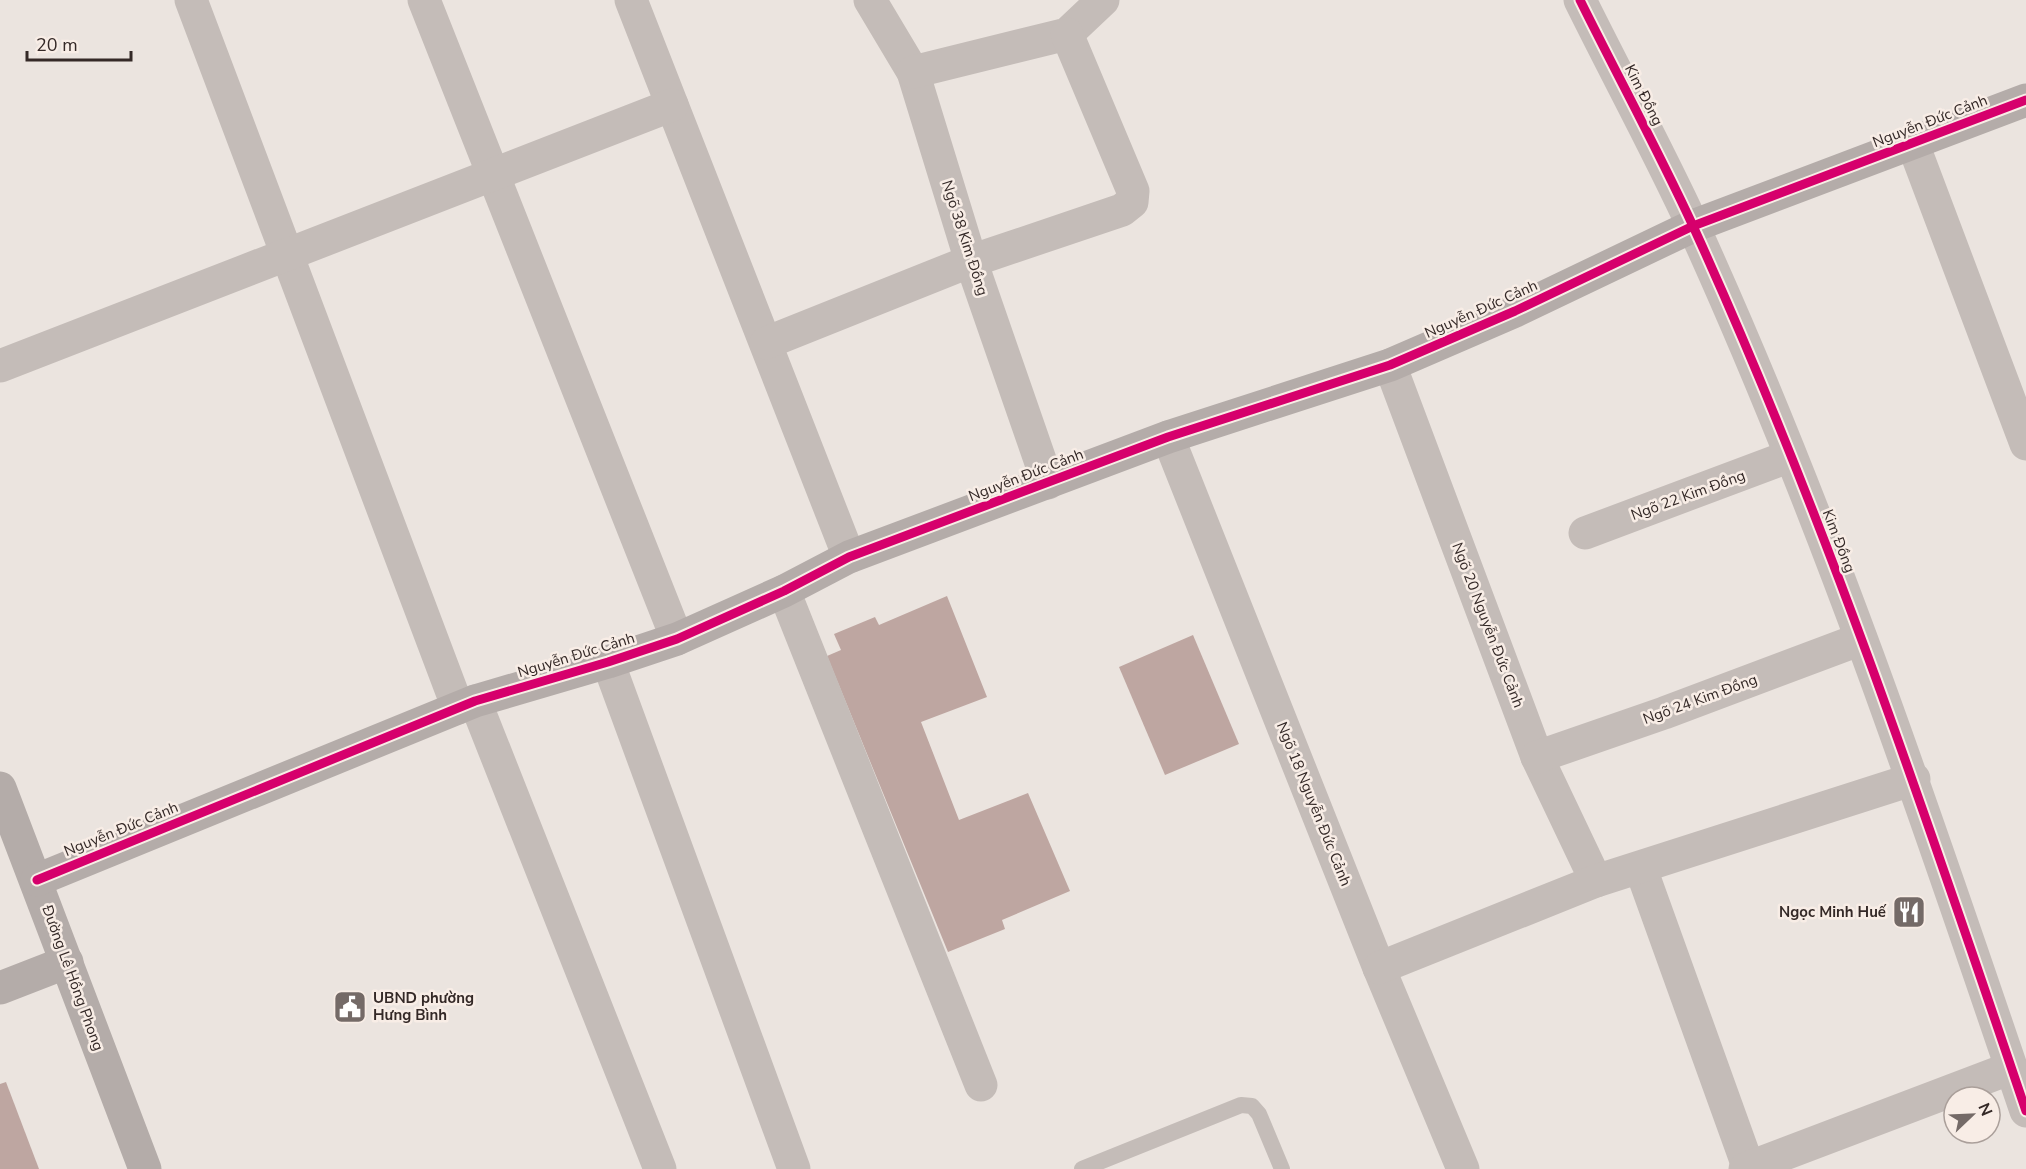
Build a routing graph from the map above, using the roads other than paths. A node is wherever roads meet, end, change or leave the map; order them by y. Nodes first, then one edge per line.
1 (191, 0) edge
2 (424, 0) edge
3 (631, 0) edge
4 (870, 0) edge
5 (1103, 0) edge
6 (1580, 0) edge
7 (1067, 34) junction
8 (913, 72) junction
9 (2026, 100) edge
10 (672, 105) junction
11 (1913, 144) junction
12 (493, 175) junction
13 (1693, 226) junction
14 (287, 255) junction
15 (971, 261) junction
16 (766, 343) junction
17 (1390, 365) junction
18 (0, 366) edge
19 (1168, 437) junction
20 (2026, 444) edge
21 (1790, 456) junction
22 (1048, 483) junction
23 (1585, 533) dead end
24 (849, 557) junction
25 (784, 591) junction
26 (676, 639) junction
27 (1861, 639) junction
28 (608, 662) junction
29 (466, 705) junction
30 (1537, 757) junction
31 (1914, 779) junction
32 (0, 788) edge
33 (1641, 869) junction
34 (37, 879) junction
35 (1596, 881) junction
36 (67, 962) junction
37 (1379, 968) junction
38 (0, 988) edge
39 (2012, 1068) junction
40 (981, 1085) dead end
41 (2026, 1111) edge
42 (146, 1169) edge
43 (660, 1169) edge
44 (794, 1169) edge
45 (1082, 1169) edge
46 (1282, 1169) edge
47 (1462, 1169) edge
48 (1747, 1169) edge

1 - 14 street
2 - 12 street
3 - 10 street
4 - 8 street, Ngõ 38 Kim Đồng
5 - 7 street
6 - 13 street, Kim Đồng
7 - 8 street
7 - 15 street
8 - 15 street, Ngõ 38 Kim Đồng
9 - 11 street, Nguyễn Đức Cảnh
10 - 12 street
10 - 16 street
11 - 13 street, Nguyễn Đức Cảnh
11 - 20 street
12 - 14 street
12 - 26 street
13 - 17 street, Nguyễn Đức Cảnh
13 - 21 street, Kim Đồng
14 - 18 street
14 - 29 street
15 - 16 street
15 - 22 street, Ngõ 38 Kim Đồng
16 - 24 street
17 - 19 street, Nguyễn Đức Cảnh
17 - 30 street, Ngõ 20 Nguyễn Đức Cảnh
19 - 22 street, Nguyễn Đức Cảnh
19 - 37 street, Ngõ 18 Nguyễn Đức Cảnh
21 - 23 street, Ngõ 22 Kim Đồng
21 - 27 street, Kim Đồng
22 - 24 street, Nguyễn Đức Cảnh
24 - 25 street, Nguyễn Đức Cảnh
25 - 26 street, Nguyễn Đức Cảnh
25 - 40 street
26 - 28 street, Nguyễn Đức Cảnh
27 - 30 street, Ngõ 24 Kim Đồng
27 - 31 street, Kim Đồng
28 - 29 street, Nguyễn Đức Cảnh
28 - 44 street
29 - 34 street, Nguyễn Đức Cảnh
29 - 43 street
30 - 35 street, Ngõ 20 Nguyễn Đức Cảnh
31 - 33 street
31 - 39 street, Kim Đồng
32 - 34 street, Đường Lê Hồng Phong
33 - 35 street
33 - 48 street
34 - 36 street, Đường Lê Hồng Phong
35 - 37 street
36 - 38 street
36 - 42 street, Đường Lê Hồng Phong
37 - 47 street, Ngõ 18 Nguyễn Đức Cảnh
39 - 41 street, Kim Đồng
39 - 48 street
45 - 46 lane

